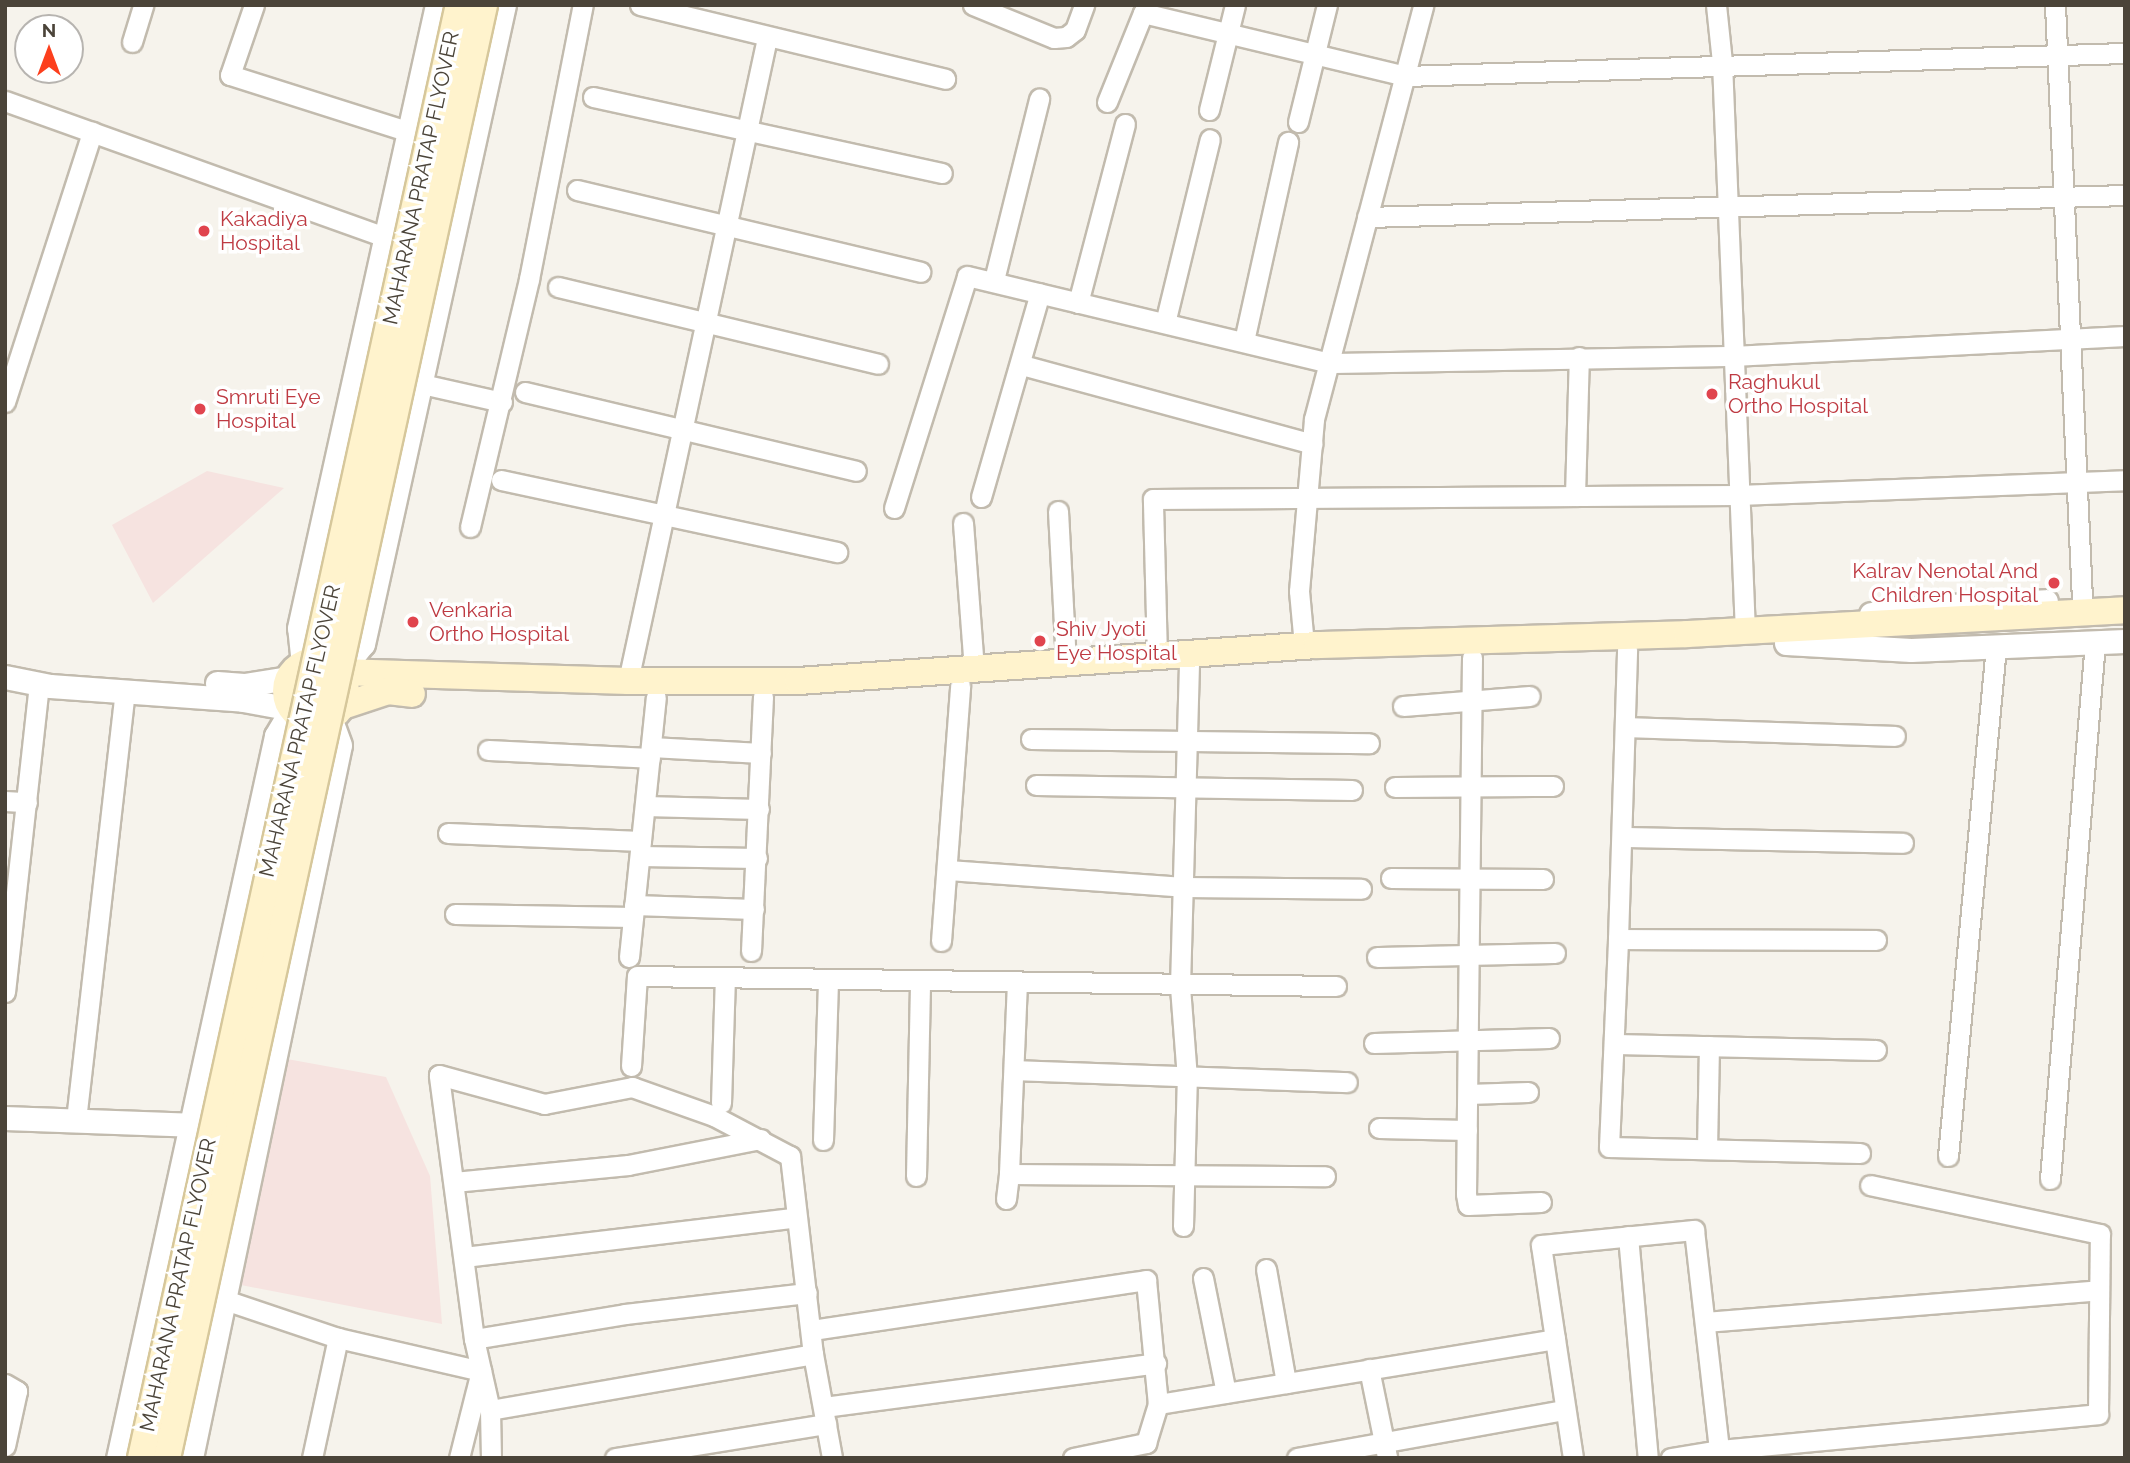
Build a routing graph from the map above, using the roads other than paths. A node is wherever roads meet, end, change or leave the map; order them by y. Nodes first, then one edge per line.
1 (143, 5) edge
2 (254, 5) edge
3 (437, 5) edge
4 (459, 5) edge
5 (484, 5) edge
6 (504, 5) edge
7 (583, 5) edge
8 (640, 5) edge
9 (1084, 5) edge
10 (1235, 5) edge
11 (1327, 5) edge
12 (1423, 5) edge
13 (1716, 5) edge
14 (2055, 5) edge
15 (979, 6) edge
16 (1227, 33) junction
17 (767, 38) junction
18 (132, 43) dead end
19 (2125, 53) edge
20 (1314, 55) junction
21 (2058, 55) junction
22 (1722, 62) junction
23 (1405, 76) junction
24 (945, 79) dead end
25 (593, 97) dead end
26 (1039, 99) dead end
27 (5, 102) edge
28 (1107, 102) dead end
29 (1209, 110) dead end
30 (1298, 122) dead end
31 (1125, 124) dead end
32 (92, 132) junction
33 (410, 132) junction
34 (747, 132) junction
35 (1210, 139) dead end
36 (1288, 142) dead end
37 (942, 173) dead end
38 (577, 190) dead end
39 (2125, 195) edge
40 (2065, 196) junction
41 (1727, 207) junction
42 (1367, 217) junction
43 (726, 229) junction
44 (385, 237) junction
45 (920, 272) dead end
46 (994, 280) junction
47 (558, 287) dead end
48 (1040, 293) junction
49 (1078, 303) junction
50 (704, 320) junction
51 (1165, 323) junction
52 (2125, 335) edge
53 (2071, 338) junction
54 (1244, 341) junction
55 (1731, 356) junction
56 (1579, 357) junction
57 (878, 363) dead end
58 (1329, 363) junction
59 (1022, 365) junction
60 (422, 384) junction
61 (525, 392) dead end
62 (5, 402) edge
63 (502, 402) junction
64 (681, 429) junction
65 (1312, 444) junction
66 (856, 471) dead end
67 (501, 480) dead end
68 (2125, 480) edge
69 (2077, 481) junction
70 (1738, 495) junction
71 (1575, 496) junction
72 (981, 497) dead end
73 (1307, 499) junction
74 (894, 508) dead end
75 (1058, 512) dead end
76 (664, 514) junction
77 (963, 523) dead end
78 (470, 527) dead end
79 (836, 552) dead end
80 (2125, 598) edge
81 (2082, 600) junction
82 (2125, 610) edge
83 (2125, 624) edge
84 (1745, 631) junction
85 (1900, 631) junction
86 (1785, 636) junction
87 (2125, 641) edge
88 (2095, 642) junction
89 (1996, 646) junction
90 (1627, 649) junction
91 (1305, 652) junction
92 (1157, 656) junction
93 (1472, 658) junction
94 (5, 661) edge
95 (1066, 664) junction
96 (1189, 664) junction
97 (296, 671) junction
98 (340, 672) junction
99 (5, 677) edge
100 (967, 679) junction
101 (628, 681) junction
102 (39, 683) junction
103 (125, 691) junction
104 (763, 696) junction
105 (1531, 696) dead end
106 (656, 697) junction
107 (1471, 700) junction
108 (1403, 706) dead end
109 (292, 709) junction
110 (337, 712) junction
111 (1626, 727) junction
112 (1895, 736) dead end
113 (1031, 739) dead end
114 (1187, 741) junction
115 (1369, 743) dead end
116 (488, 750) dead end
117 (650, 752) junction
118 (761, 753) junction
119 (1036, 785) dead end
120 (1471, 786) junction
121 (1553, 786) dead end
122 (1185, 788) junction
123 (1395, 788) dead end
124 (1352, 790) dead end
125 (5, 801) edge
126 (27, 802) junction
127 (645, 806) junction
128 (759, 809) junction
129 (448, 832) dead end
130 (1624, 837) junction
131 (1903, 843) dead end
132 (641, 849) junction
133 (757, 858) junction
134 (948, 870) junction
135 (1391, 878) dead end
136 (1543, 879) dead end
137 (1470, 880) junction
138 (1183, 887) junction
139 (1361, 889) dead end
140 (754, 909) junction
141 (634, 911) junction
142 (454, 914) dead end
143 (1618, 939) junction
144 (1876, 940) dead end
145 (941, 941) dead end
146 (751, 951) dead end
147 (1555, 953) dead end
148 (1471, 956) junction
149 (629, 957) dead end
150 (1377, 957) dead end
151 (725, 978) junction
152 (828, 979) junction
153 (920, 981) junction
154 (1017, 982) junction
155 (1180, 986) junction
156 (1336, 986) dead end
157 (5, 992) edge
158 (1549, 1038) dead end
159 (1469, 1042) junction
160 (1374, 1043) dead end
161 (1616, 1044) junction
162 (1709, 1046) junction
163 (1876, 1050) dead end
164 (631, 1066) dead end
165 (1015, 1070) junction
166 (1187, 1078) junction
167 (1347, 1082) dead end
168 (1528, 1092) dead end
169 (1468, 1094) junction
170 (721, 1103) dead end
171 (5, 1118) edge
172 (76, 1120) junction
173 (193, 1125) junction
174 (1379, 1128) dead end
175 (1467, 1130) junction
176 (761, 1139) junction
177 (823, 1140) dead end
178 (1707, 1149) junction
179 (1860, 1153) dead end
180 (1948, 1156) dead end
181 (1186, 1172) junction
182 (1009, 1174) junction
183 (1325, 1175) dead end
184 (916, 1176) dead end
185 (2050, 1179) dead end
186 (454, 1182) junction
187 (1870, 1185) dead end
188 (1006, 1199) dead end
189 (1541, 1202) dead end
190 (797, 1217) junction
191 (1182, 1226) dead end
192 (1628, 1236) junction
193 (464, 1257) junction
194 (1266, 1269) dead end
195 (1203, 1278) dead end
196 (2099, 1290) junction
197 (807, 1293) junction
198 (225, 1300) junction
199 (1705, 1322) junction
200 (812, 1330) junction
201 (338, 1338) junction
202 (474, 1339) junction
203 (1555, 1339) junction
204 (813, 1354) junction
205 (1156, 1363) junction
206 (1369, 1369) junction
207 (481, 1371) junction
208 (1286, 1383) junction
209 (5, 1384) edge
210 (1226, 1393) junction
211 (1158, 1404) junction
212 (490, 1410) junction
213 (1565, 1410) junction
214 (825, 1415) junction
215 (5, 1446) edge
216 (1147, 1450) edge
217 (1719, 1450) junction
218 (1387, 1451) edge
219 (118, 1458) edge
220 (141, 1458) edge
221 (167, 1458) edge
222 (191, 1458) edge
223 (312, 1458) edge
224 (459, 1458) edge
225 (491, 1458) edge
226 (615, 1458) edge
227 (832, 1458) edge
228 (1073, 1458) edge
229 (1297, 1458) edge
230 (1573, 1458) edge
231 (1648, 1458) edge
232 (1671, 1458) edge

1 - 18 street
2 - 33 street
3 - 33 street
4 - 220 main road, MAHARANA PRATAP FLYOVER, bridge
5 - 221 main road, MAHARANA PRATAP FLYOVER, bridge
6 - 60 street
7 - 63 street
8 - 17 street
9 - 15 street
10 - 16 street
11 - 20 street
12 - 23 street
13 - 22 street
14 - 21 street
16 - 20 street
16 - 28 street
16 - 29 street
17 - 24 street
17 - 34 street
19 - 21 street
20 - 23 street
20 - 30 street
21 - 22 street
21 - 40 street
22 - 23 street
22 - 41 street
23 - 42 street
25 - 34 street
26 - 46 street
27 - 32 street
31 - 49 street
32 - 44 street
32 - 62 street
33 - 44 street
34 - 37 street
34 - 43 street
35 - 51 street
36 - 54 street
38 - 43 street
39 - 40 street
40 - 41 street
40 - 53 street
41 - 42 street
41 - 55 street
42 - 58 street
43 - 45 street
43 - 50 street
44 - 97 street
46 - 48 street
46 - 74 street
47 - 50 street
48 - 49 street
48 - 59 street
49 - 51 street
50 - 57 street
50 - 64 street
51 - 54 street
52 - 53 street
53 - 55 street
53 - 69 street
54 - 58 street
55 - 56 street
55 - 70 street
56 - 58 street
56 - 71 street
58 - 65 street
59 - 65 street
59 - 72 street
60 - 63 street
60 - 98 street
61 - 64 street
63 - 78 street
64 - 66 street
64 - 76 street
65 - 73 street
67 - 76 street
68 - 69 street
69 - 70 street
69 - 81 street
70 - 71 street
70 - 84 street
71 - 73 street
73 - 91 street
73 - 92 street
75 - 95 street
76 - 79 street
76 - 101 street
77 - 100 street
80 - 81 street
81 - 86 street
82 - 85 main road
83 - 85 main road
84 - 86 main road
84 - 91 main road
85 - 86 main road
86 - 89 street
86 - 90 main road
87 - 88 street
88 - 89 street
88 - 185 street
89 - 180 street
90 - 93 main road
90 - 111 street
91 - 92 main road
91 - 93 main road
91 - 96 main road
92 - 95 main road
93 - 107 street
94 - 97 street
95 - 100 main road
96 - 100 main road
96 - 114 street
97 - 98 main road
97 - 109 main road
98 - 101 main road
98 - 110 main road
99 - 102 street
100 - 101 main road
100 - 104 main road
100 - 134 street
102 - 103 street
102 - 126 street
103 - 109 street
103 - 172 street
104 - 106 main road
104 - 118 street
105 - 107 street
106 - 110 main road
106 - 117 street
107 - 108 street
107 - 120 street
109 - 110 main road
109 - 173 street
110 - 198 street
111 - 112 street
111 - 130 street
113 - 114 street
114 - 115 street
114 - 122 street
116 - 117 street
117 - 118 street
117 - 127 street
118 - 128 street
119 - 122 street
120 - 121 street
120 - 123 street
120 - 137 street
122 - 124 street
122 - 138 street
125 - 126 street
126 - 157 street
127 - 128 street
127 - 132 street
128 - 133 street
129 - 132 street
130 - 131 street
130 - 143 street
132 - 133 street
132 - 141 street
133 - 140 street
134 - 138 street
134 - 145 street
135 - 137 street
136 - 137 street
137 - 148 street
138 - 139 street
138 - 155 street
140 - 141 street
140 - 146 street
141 - 142 street
141 - 149 street
143 - 144 street
143 - 161 street
147 - 148 street
148 - 150 street
148 - 159 street
151 - 152 street
151 - 164 street
151 - 170 street
152 - 153 street
152 - 177 street
153 - 154 street
153 - 184 street
154 - 155 street
154 - 165 street
155 - 156 street
155 - 166 street
158 - 159 street
159 - 160 street
159 - 169 street
161 - 162 street
161 - 178 street
162 - 163 street
162 - 178 street
165 - 166 street
165 - 182 street
166 - 167 street
166 - 181 street
168 - 169 street
169 - 175 street
171 - 172 street
172 - 173 street
173 - 219 street
174 - 175 street
175 - 189 street
176 - 186 street
176 - 186 street
176 - 190 street
178 - 179 street
181 - 182 street
181 - 183 street
181 - 191 street
182 - 188 street
186 - 193 street
187 - 196 street
190 - 193 street
190 - 197 street
192 - 199 street
192 - 203 street
192 - 231 street
193 - 202 street
194 - 208 street
195 - 210 street
196 - 199 street
196 - 217 street
197 - 200 street
197 - 202 street
198 - 201 street
198 - 222 street
199 - 217 street
200 - 204 street
200 - 205 street
201 - 207 street
201 - 223 street
202 - 207 street
203 - 206 street
203 - 213 street
204 - 212 street
204 - 214 street
205 - 211 street
205 - 214 street
206 - 208 street
206 - 218 street
207 - 212 street
207 - 224 street
208 - 210 street
209 - 215 street
210 - 211 street
211 - 216 street
212 - 225 street
213 - 218 street
213 - 230 street
214 - 226 street
214 - 227 street
216 - 228 street
217 - 232 street
218 - 229 street

